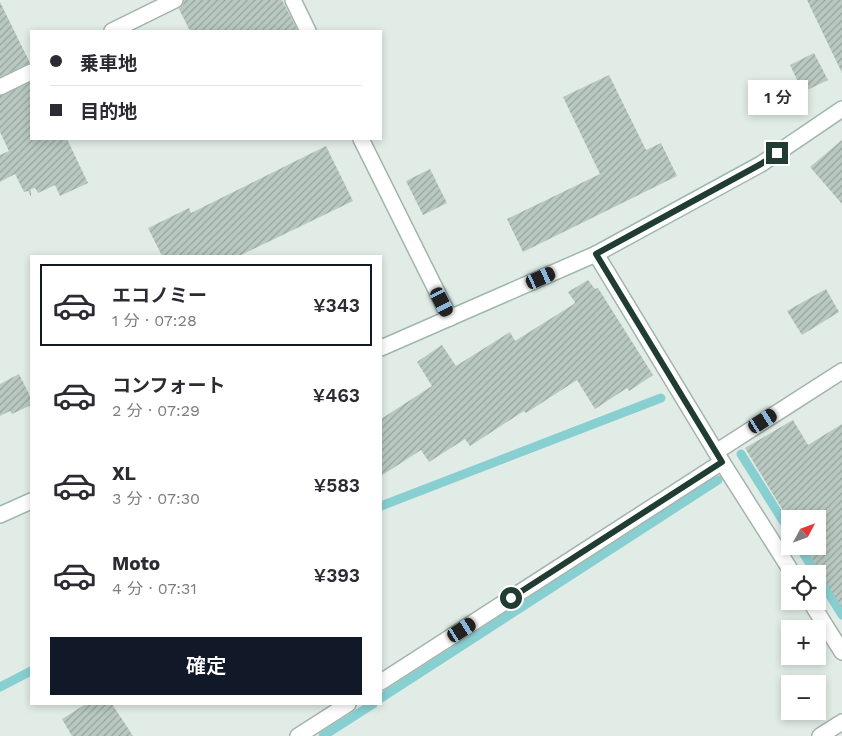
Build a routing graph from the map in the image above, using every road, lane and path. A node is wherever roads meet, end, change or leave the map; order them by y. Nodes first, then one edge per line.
1 (175, 0) edge
2 (293, 0) edge
3 (114, 30) edge
4 (308, 30) edge
5 (30, 72) edge
6 (0, 87) edge
7 (842, 110) edge
8 (361, 140) edge
9 (596, 254) junction
10 (450, 318) junction
11 (382, 348) edge
12 (842, 371) edge
13 (719, 457) junction
14 (30, 501) edge
15 (0, 515) edge
16 (787, 565) edge
17 (816, 610) edge
18 (842, 652) edge
19 (382, 681) edge
20 (346, 705) edge
21 (842, 722) edge
22 (298, 736) edge
23 (820, 736) edge

1 - 3 street
2 - 4 street
5 - 6 street
7 - 9 street
8 - 10 street
9 - 10 street
9 - 13 street
10 - 11 street
12 - 13 street
13 - 16 street
13 - 19 street
14 - 15 street
17 - 18 street
20 - 22 street
21 - 23 street

